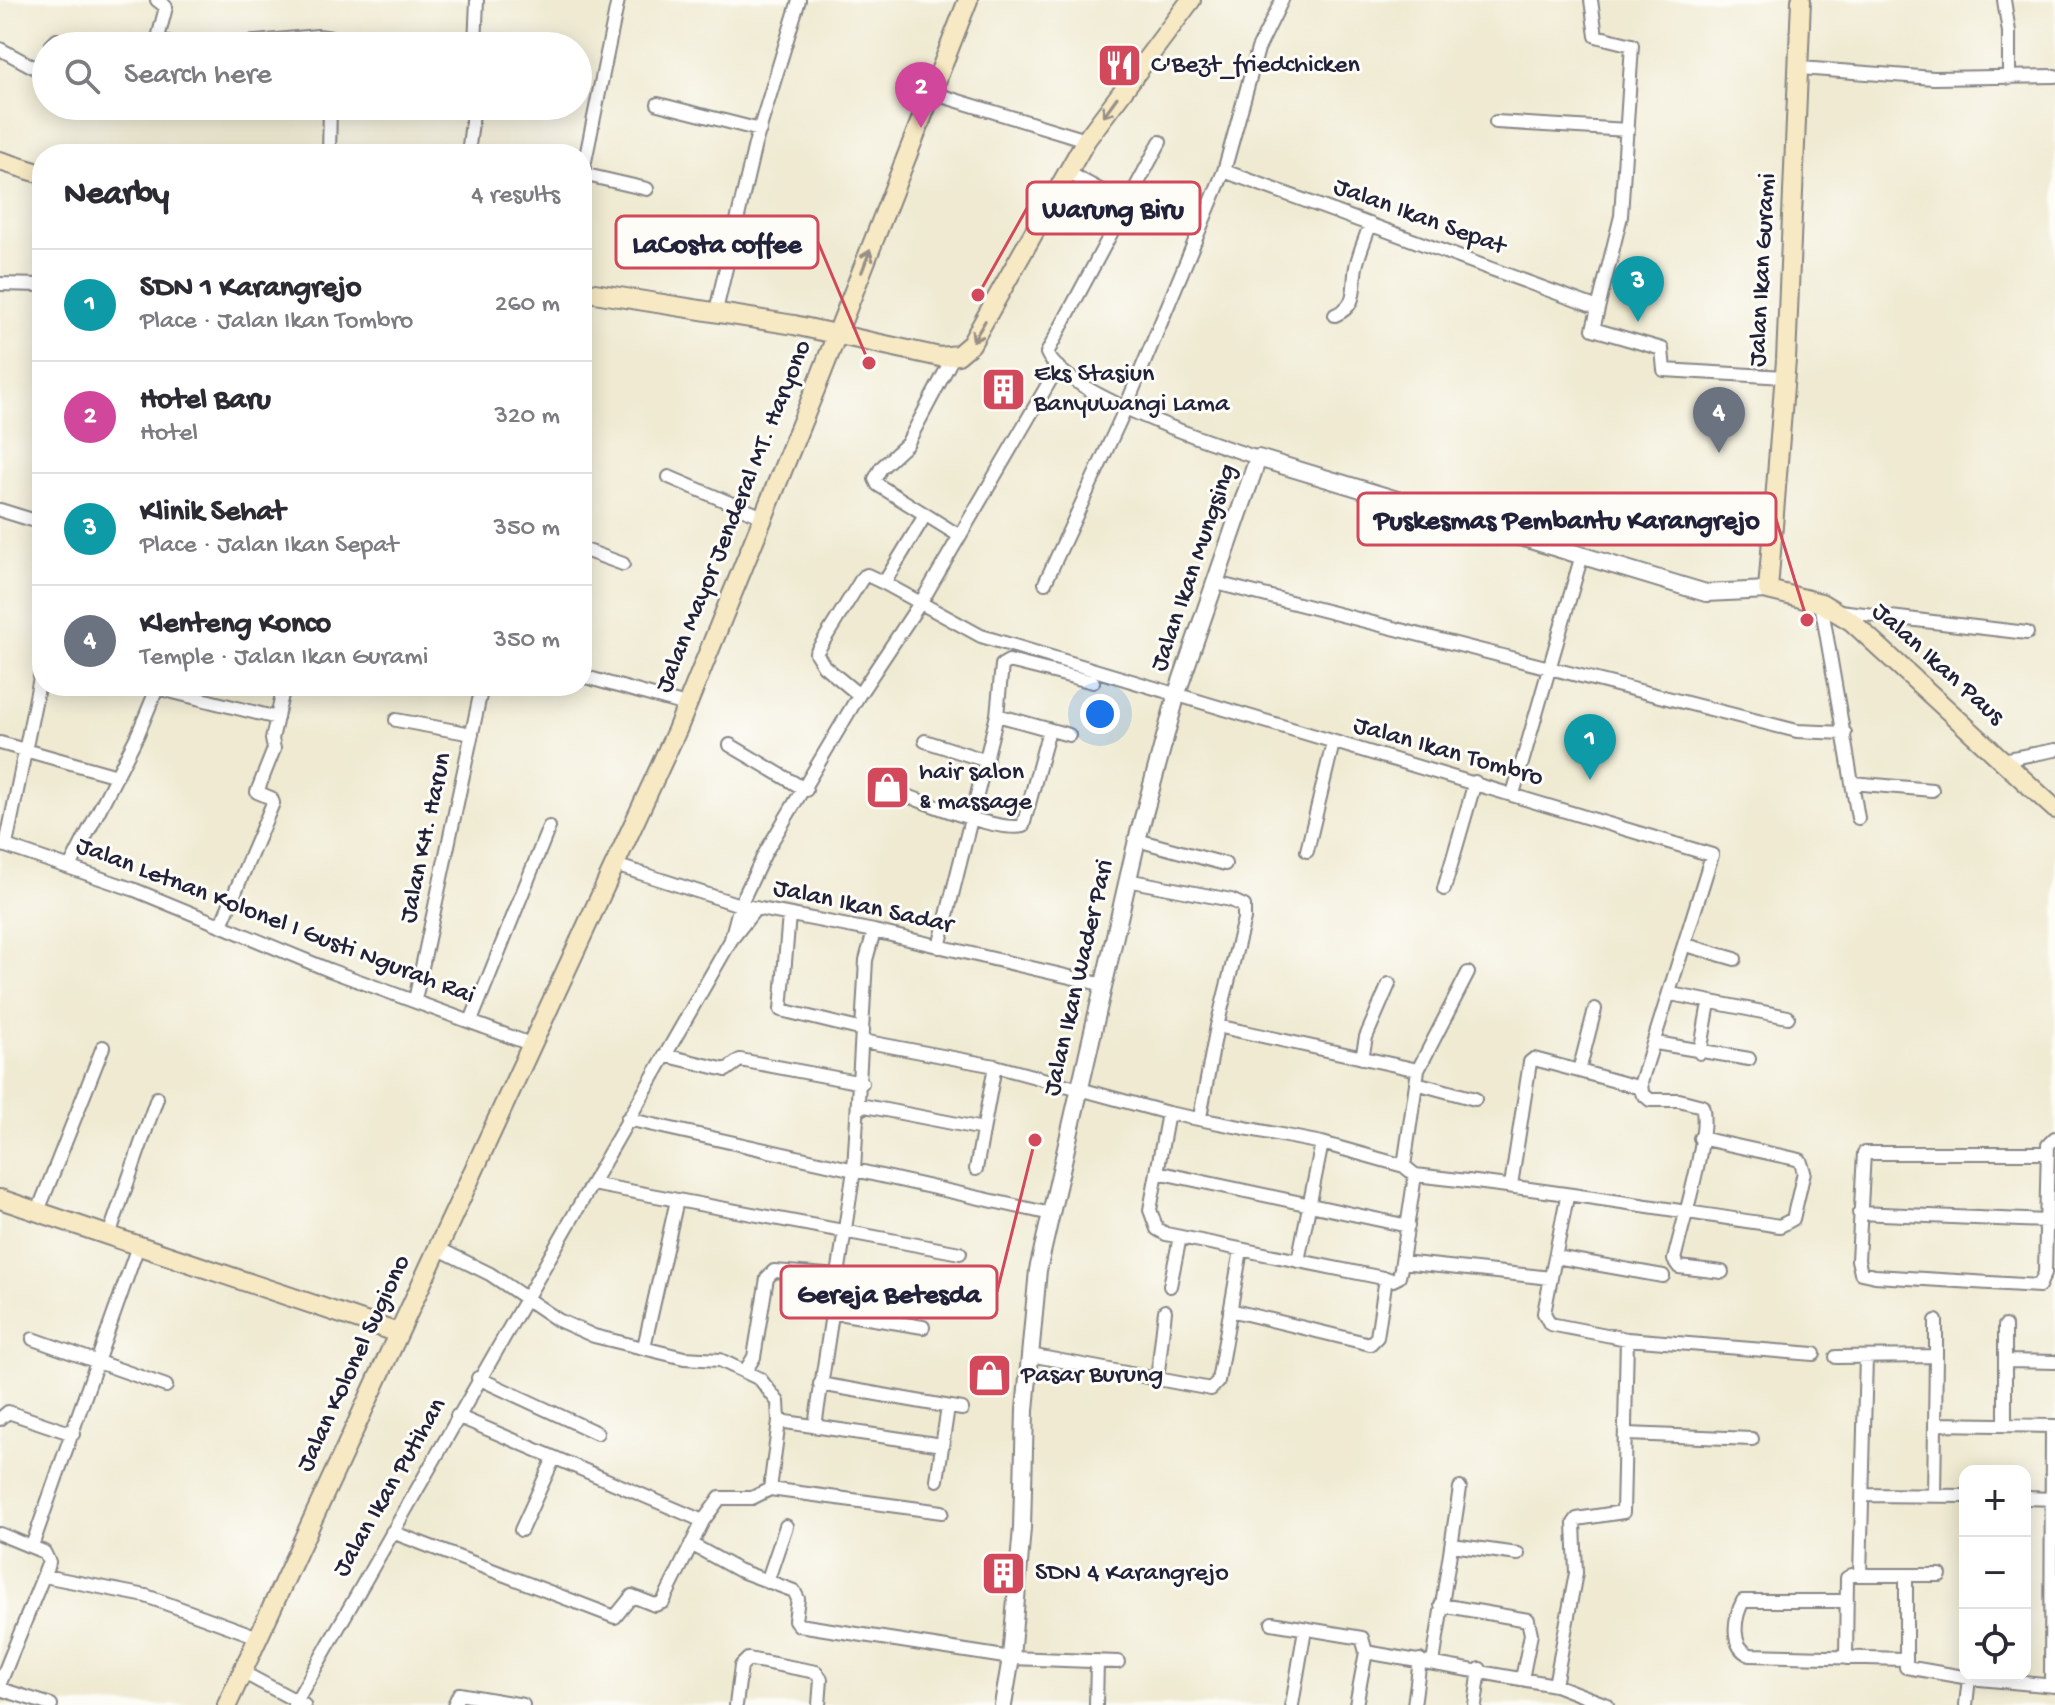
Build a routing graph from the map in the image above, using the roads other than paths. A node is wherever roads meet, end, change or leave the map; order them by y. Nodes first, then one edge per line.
1 (157, 0) edge
2 (468, 0) edge
3 (477, 0) edge
4 (618, 0) edge
5 (799, 0) edge
6 (968, 0) edge
7 (1191, 0) edge
8 (1282, 0) edge
9 (1591, 0) edge
10 (1801, 0) edge
11 (2004, 0) edge
12 (159, 32) edge
13 (476, 32) edge
14 (0, 49) edge
15 (32, 66) edge
16 (1800, 68) junction
17 (2055, 76) edge
18 (2009, 78) junction
19 (932, 93) junction
20 (658, 104) dead end
21 (330, 120) edge
22 (472, 120) edge
23 (1496, 122) dead end
24 (760, 130) junction
25 (1628, 130) junction
26 (1086, 140) junction
27 (1160, 142) dead end
28 (329, 144) edge
29 (469, 144) edge
30 (588, 144) edge
31 (0, 161) edge
32 (32, 171) edge
33 (1224, 171) junction
34 (1067, 172) junction
35 (592, 177) edge
36 (647, 189) dead end
37 (1126, 204) junction
38 (1370, 224) junction
39 (0, 284) edge
40 (32, 285) edge
41 (592, 293) edge
42 (1598, 308) junction
43 (715, 315) junction
44 (1335, 315) dead end
45 (837, 334) junction
46 (953, 357) junction
47 (1058, 367) junction
48 (1785, 377) junction
49 (1126, 408) junction
50 (1258, 458) junction
51 (669, 477) dead end
52 (0, 510) edge
53 (763, 517) junction
54 (924, 517) junction
55 (32, 520) edge
56 (958, 535) junction
57 (592, 553) edge
58 (1582, 555) junction
59 (623, 564) dead end
60 (884, 583) junction
61 (1045, 583) dead end
62 (1216, 583) junction
63 (1768, 590) junction
64 (920, 604) junction
65 (1828, 607) junction
66 (2027, 633) dead end
67 (1547, 670) junction
68 (592, 679) edge
69 (1093, 682) dead end
70 (1177, 693) junction
71 (859, 695) junction
72 (36, 696) edge
73 (153, 696) edge
74 (192, 696) edge
75 (282, 696) edge
76 (480, 696) edge
77 (686, 705) junction
78 (997, 715) junction
79 (277, 718) junction
80 (396, 720) dead end
81 (1049, 730) junction
82 (1845, 733) junction
83 (472, 734) junction
84 (1069, 735) dead end
85 (925, 741) dead end
86 (0, 743) edge
87 (1333, 743) junction
88 (730, 745) dead end
89 (24, 749) junction
90 (2055, 750) edge
91 (2002, 760) junction
92 (987, 761) junction
93 (117, 776) junction
94 (1475, 782) junction
95 (1852, 783) junction
96 (880, 786) dead end
97 (806, 790) junction
98 (1932, 790) dead end
99 (1513, 794) junction
100 (2055, 809) edge
101 (972, 817) junction
102 (1858, 818) dead end
103 (549, 827) dead end
104 (1137, 840) junction
105 (3, 844) edge
106 (1307, 851) dead end
107 (1225, 864) dead end
108 (615, 865) junction
109 (70, 867) junction
110 (1127, 880) junction
111 (1444, 889) dead end
112 (740, 905) junction
113 (756, 908) junction
114 (789, 915) junction
115 (221, 925) junction
116 (874, 931) junction
117 (731, 940) junction
118 (1686, 945) junction
119 (939, 947) junction
120 (1735, 959) dead end
121 (1468, 973) dead end
122 (1389, 984) dead end
123 (1104, 985) junction
124 (1671, 994) junction
125 (415, 1000) junction
126 (1709, 1003) junction
127 (1595, 1009) dead end
128 (1788, 1017) dead end
129 (471, 1021) junction
130 (1217, 1026) junction
131 (863, 1036) junction
132 (1656, 1043) junction
133 (533, 1045) junction
134 (103, 1047) dead end
135 (1700, 1053) junction
136 (668, 1056) junction
137 (1362, 1058) junction
138 (1749, 1059) dead end
139 (995, 1066) junction
140 (1579, 1071) junction
141 (1417, 1076) junction
142 (862, 1083) junction
143 (1641, 1088) junction
144 (1079, 1089) junction
145 (157, 1098) dead end
146 (1475, 1099) dead end
147 (860, 1105) junction
148 (1168, 1113) junction
149 (1200, 1117) junction
150 (627, 1119) junction
151 (983, 1129) junction
152 (1700, 1138) junction
153 (2055, 1138) edge
154 (1322, 1143) junction
155 (2047, 1153) junction
156 (1404, 1166) junction
157 (976, 1169) dead end
158 (854, 1170) junction
159 (1157, 1172) junction
160 (1415, 1175) junction
161 (592, 1184) junction
162 (1511, 1185) junction
163 (1567, 1197) junction
164 (0, 1199) edge
165 (677, 1200) junction
166 (1309, 1206) junction
167 (38, 1211) junction
168 (1685, 1212) junction
169 (1859, 1213) junction
170 (1051, 1214) junction
171 (2046, 1221) junction
172 (1408, 1226) junction
173 (844, 1230) junction
174 (109, 1235) junction
175 (1180, 1237) junction
176 (138, 1246) junction
177 (437, 1248) junction
178 (1241, 1250) junction
179 (960, 1253) dead end
180 (1556, 1257) junction
181 (1298, 1261) junction
182 (1402, 1262) junction
183 (1722, 1272) dead end
184 (838, 1273) junction
185 (1663, 1276) dead end
186 (1386, 1278) junction
187 (1551, 1278) junction
188 (944, 1284) dead end
189 (1170, 1286) dead end
190 (525, 1295) junction
191 (1230, 1310) junction
192 (1165, 1311) dead end
193 (831, 1312) junction
194 (1936, 1321) dead end
195 (2005, 1326) dead end
196 (923, 1327) dead end
197 (398, 1333) junction
198 (33, 1339) dead end
199 (1627, 1339) junction
200 (644, 1347) junction
201 (1814, 1354) dead end
202 (1030, 1355) junction
203 (1936, 1356) junction
204 (1836, 1357) dead end
205 (1866, 1357) junction
206 (2007, 1361) junction
207 (99, 1362) junction
208 (2055, 1362) edge
209 (746, 1370) junction
210 (478, 1378) junction
211 (1157, 1380) junction
212 (820, 1384) junction
213 (166, 1386) dead end
214 (948, 1407) junction
215 (962, 1409) dead end
216 (457, 1416) junction
217 (0, 1419) edge
218 (779, 1421) junction
219 (1935, 1424) junction
220 (2005, 1425) junction
221 (815, 1426) junction
222 (2054, 1426) edge
223 (597, 1433) dead end
224 (73, 1434) junction
225 (1627, 1434) junction
226 (1752, 1439) dead end
227 (942, 1445) junction
228 (554, 1458) junction
229 (937, 1480) dead end
230 (1460, 1488) dead end
231 (770, 1489) junction
232 (1864, 1495) junction
233 (1934, 1495) junction
234 (1959, 1496) edge
235 (2031, 1498) edge
236 (2053, 1499) edge
237 (942, 1512) dead end
238 (703, 1521) junction
239 (786, 1526) dead end
240 (521, 1530) dead end
241 (392, 1532) junction
242 (0, 1534) edge
243 (691, 1544) junction
244 (1452, 1545) junction
245 (32, 1546) junction
246 (1518, 1554) dead end
247 (2053, 1564) edge
248 (1860, 1575) junction
249 (1906, 1575) junction
250 (1940, 1575) dead end
251 (44, 1576) junction
252 (767, 1582) junction
253 (1844, 1601) junction
254 (1441, 1605) junction
255 (1272, 1623) dead end
256 (2053, 1624) edge
257 (1305, 1629) junction
258 (258, 1637) junction
259 (1366, 1652) junction
260 (1011, 1658) junction
261 (1846, 1658) junction
262 (1905, 1659) junction
263 (1097, 1661) junction
264 (1426, 1661) junction
265 (1118, 1662) dead end
266 (1480, 1669) junction
267 (242, 1672) junction
268 (1959, 1676) edge
269 (1522, 1679) junction
270 (1969, 1681) edge
271 (2000, 1681) edge
272 (1555, 1685) junction
273 (0, 1686) edge
274 (2053, 1686) edge
275 (298, 1704) edge
276 (51, 1705) edge
277 (227, 1705) edge
278 (454, 1705) edge
279 (523, 1705) edge
280 (736, 1705) edge
281 (819, 1705) edge
282 (1003, 1705) edge
283 (1096, 1705) edge
284 (1292, 1705) edge
285 (1356, 1705) edge
286 (1414, 1705) edge
287 (1475, 1705) edge
288 (1607, 1705) edge
289 (1966, 1705) edge

1 - 12 street
2 - 3 street
3 - 13 street
4 - 30 street
5 - 24 street
6 - 19 main road, Jalan Mayor Jenderal MT. Haryono
7 -> 26 main road
8 - 33 street
9 - 25 street
10 - 16 main road, Jalan Ikan Gurami
11 - 18 street
14 - 15 street
16 - 18 street
16 - 48 main road, Jalan Ikan Gurami
17 - 18 street
19 - 26 street
45 -> 19 main road, Jalan Mayor Jenderal MT. Haryono
20 - 24 street
21 - 28 street
22 - 29 street
23 - 25 street
24 - 43 street
25 - 42 street
26 - 34 main road
27 - 37 street
31 - 32 main road
33 - 38 street, Jalan Ikan Sepat
33 - 49 street
34 - 37 street
34 -> 46 main road
35 - 36 street
37 - 47 street
38 - 42 street, Jalan Ikan Sepat
38 - 44 street
39 - 40 street
41 - 43 main road
42 - 48 street
43 - 45 main road
45 - 46 main road
45 - 53 main road, Jalan Mayor Jenderal MT. Haryono
46 - 54 street
47 - 49 street
47 - 56 street
48 - 63 main road, Jalan Ikan Gurami
49 - 50 street
49 - 61 street
50 - 58 street
50 - 62 street, Jalan Ikan Mungsing
51 - 53 street
52 - 55 street
53 - 77 main road, Jalan Mayor Jenderal MT. Haryono
54 - 56 street
54 - 60 street
56 - 64 street
57 - 59 street
58 - 63 street
58 - 67 street
60 - 64 street, Jalan Ikan Tombro
60 - 71 street
62 - 67 street
62 - 70 street, Jalan Ikan Mungsing
63 - 65 main road, Jalan Ikan Paus
64 - 70 street, Jalan Ikan Tombro
64 - 71 street
65 - 66 street
65 - 82 street
65 - 91 main road, Jalan Ikan Paus
67 - 82 street
67 - 99 street
68 - 77 street
69 - 78 street
70 - 87 street, Jalan Ikan Tombro
70 - 104 street, Jalan Ikan Wader Pari
71 - 97 street
72 - 89 street
73 - 93 street
74 - 79 street
75 - 79 street
76 - 83 street, Jalan KH. Harun
77 - 108 main road, Jalan Mayor Jenderal MT. Haryono
78 - 81 street
78 - 92 street
79 - 115 street
80 - 83 street
81 - 84 street
81 - 101 street
82 - 95 street
83 - 125 street, Jalan KH. Harun
85 - 92 street
86 - 89 street
87 - 94 street, Jalan Ikan Tombro
87 - 106 street
88 - 97 street
89 - 93 street
89 - 105 street
90 - 91 street
91 - 100 main road, Jalan Ikan Paus
92 - 101 street
93 - 109 street
94 - 99 street, Jalan Ikan Tombro
94 - 111 street
95 - 98 street
95 - 102 street
96 - 101 street
97 - 112 street
99 - 118 street, Jalan Ikan Tombro
101 - 119 street
103 - 129 street
104 - 107 street
104 - 110 street, Jalan Ikan Wader Pari
105 - 109 street, Jalan Letnan Kolonel I Gusti Ngurah Rai
108 - 112 street, Jalan Ikan Sadar
108 - 133 main road, Jalan Mayor Jenderal MT. Haryono
109 - 115 street, Jalan Letnan Kolonel I Gusti Ngurah Rai
110 - 123 street, Jalan Ikan Wader Pari
110 - 130 street
112 - 113 street, Jalan Ikan Sadar
112 - 117 street
113 - 114 street, Jalan Ikan Sadar
113 - 117 street
114 - 116 street, Jalan Ikan Sadar
114 - 131 street
115 - 125 street, Jalan Letnan Kolonel I Gusti Ngurah Rai
116 - 119 street, Jalan Ikan Sadar
116 - 131 street
117 - 136 street, Jalan Ikan Putihan
118 - 120 street
118 - 124 street
119 - 123 street, Jalan Ikan Sadar
121 - 141 street
122 - 137 street
123 - 144 street, Jalan Ikan Wader Pari
124 - 126 street
124 - 132 street
125 - 129 street, Jalan Letnan Kolonel I Gusti Ngurah Rai
126 - 128 street
126 - 135 street
127 - 140 street
129 - 133 street, Jalan Letnan Kolonel I Gusti Ngurah Rai
130 - 137 street
130 - 149 street
131 - 139 street
131 - 142 street
132 - 135 street
132 - 143 street
133 - 177 main road, Jalan Kolonel Sugiono
134 - 167 street
135 - 138 street
136 - 142 street
136 - 150 street, Jalan Ikan Putihan
137 - 141 street
139 - 144 street
139 - 151 street
140 - 143 street
140 - 162 street
141 - 146 street
141 - 156 street
142 - 147 street
143 - 152 street
144 - 148 street
144 - 170 street, Jalan Ikan Wader Pari
145 - 174 street
147 - 151 street
147 - 158 street
148 - 149 street
148 - 159 street
149 - 154 street
150 - 158 street
150 - 161 street, Jalan Ikan Putihan
151 - 157 street
152 - 168 street
152 - 168 street
153 - 155 street
154 - 156 street
154 - 166 street
155 - 169 street
155 - 171 street
156 - 160 street
158 - 170 street
158 - 173 street
159 - 166 street
159 - 175 street
160 - 162 street
160 - 172 street
161 - 165 street
161 - 190 street, Jalan Ikan Putihan
162 - 163 street
163 - 168 street
163 - 180 street
164 - 167 main road
165 - 173 street
165 - 200 street
166 - 172 street
166 - 181 street
167 - 174 main road
168 - 183 street
169 - 171 street
169 - 171 street
170 - 202 street, Jalan Ikan Wader Pari
172 - 182 street
173 - 179 street
173 - 184 street
174 - 176 main road
175 - 178 street
175 - 189 street
176 - 197 main road
176 - 207 street
177 - 190 street
177 - 197 main road, Jalan Kolonel Sugiono
178 - 181 street
178 - 191 street
180 - 185 street
180 - 187 street
181 - 186 street
182 - 186 street
182 - 187 street
184 - 188 street
184 - 193 street
184 - 209 street
186 - 191 street
187 - 199 street
190 - 200 street
190 - 210 street, Jalan Ikan Putihan
191 - 211 street
192 - 211 street
193 - 196 street
193 - 212 street
194 - 203 street
195 - 206 street
197 - 258 main road, Jalan Kolonel Sugiono
198 - 207 street
199 - 201 street
199 - 225 street
200 - 209 street
202 - 211 street
202 - 260 street, Jalan Ikan Wader Pari
203 - 205 street
203 - 219 street
204 - 205 street
205 - 232 street
206 - 208 street
206 - 220 street
207 - 213 street
207 - 224 street
209 - 218 street
210 - 216 street, Jalan Ikan Putihan
210 - 223 street
212 - 214 street
212 - 221 street
214 - 215 street
214 - 227 street
216 - 228 street
216 - 241 street, Jalan Ikan Putihan
217 - 224 street
218 - 221 street
218 - 231 street
219 - 220 street
219 - 233 street
220 - 222 street
221 - 227 street
222 - 236 street
224 - 245 street
225 - 226 street
225 - 272 street
227 - 229 street
228 - 238 street
228 - 240 street
230 - 244 street
231 - 237 street
231 - 238 street
232 - 233 street
232 - 248 street
233 - 234 street
235 - 236 street
236 - 247 street
238 - 243 street
239 - 252 street
241 - 243 street
241 - 275 street, Jalan Ikan Putihan
242 - 245 street
243 - 252 street
244 - 246 street
244 - 254 street
245 - 251 street
247 - 256 street
248 - 249 street
248 - 253 street
249 - 250 street
249 - 262 street
251 - 258 street
251 - 273 street
252 - 260 street
253 - 261 street
253 - 261 street
254 - 264 street
254 - 269 street
255 - 257 street
256 - 274 street
257 - 259 street
257 - 284 street
258 - 267 main road, Jalan Kolonel Sugiono
259 - 264 street
259 - 285 street
260 - 263 street
260 - 282 street, Jalan Ikan Wader Pari
261 - 262 street
262 - 268 street
263 - 265 street
263 - 283 street
264 - 266 street
264 - 286 street
266 - 269 street
266 - 287 street
267 - 275 street
267 - 277 main road, Jalan Kolonel Sugiono
269 - 272 street
270 - 289 street
271 - 274 street
272 - 288 street
273 - 276 street
278 - 279 street
280 - 281 street

